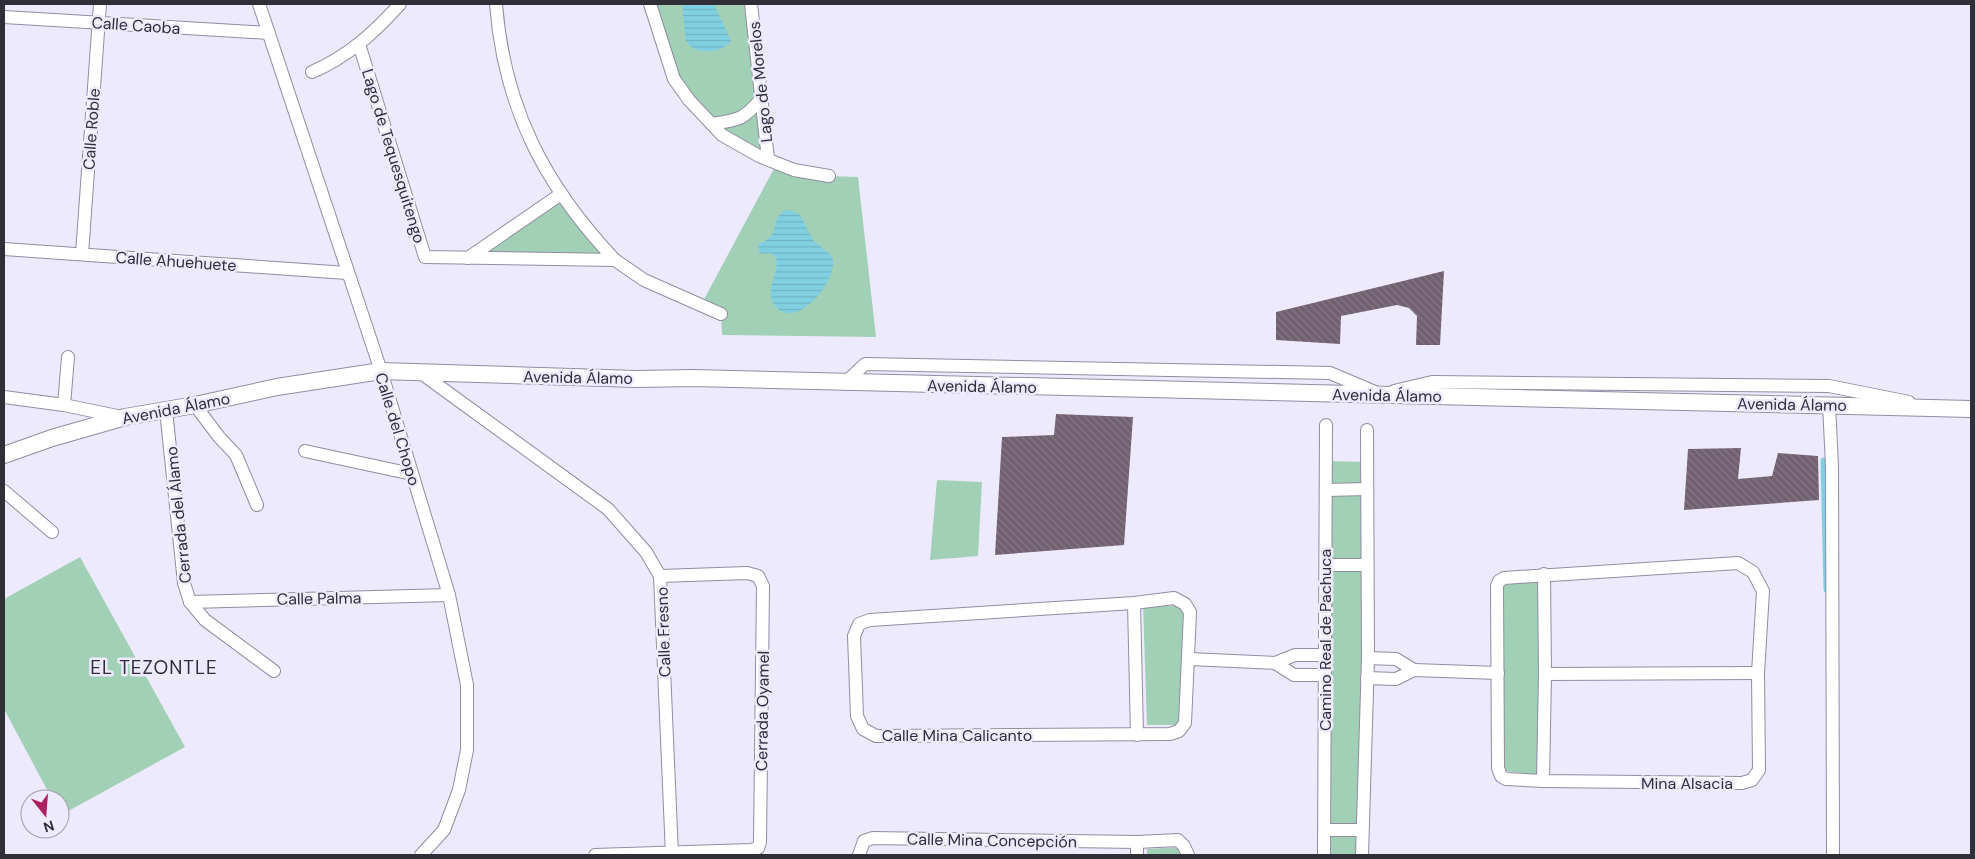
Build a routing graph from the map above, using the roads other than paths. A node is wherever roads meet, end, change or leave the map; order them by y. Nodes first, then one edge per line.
1 (100, 4) edge
2 (259, 4) edge
3 (400, 4) edge
4 (496, 4) edge
5 (650, 4) edge
6 (751, 4) edge
7 (4, 17) edge
8 (99, 22) junction
9 (269, 33) junction
10 (359, 44) junction
11 (312, 72) dead end
12 (762, 98) junction
13 (712, 124) junction
14 (768, 160) junction
15 (829, 176) dead end
16 (561, 194) junction
17 (4, 249) edge
18 (82, 254) junction
19 (468, 258) junction
20 (615, 260) junction
21 (347, 274) junction
22 (721, 314) dead end
23 (68, 357) dead end
24 (381, 371) junction
25 (421, 373) junction
26 (1381, 394) junction
27 (4, 397) edge
28 (1829, 404) junction
29 (64, 405) junction
30 (195, 405) junction
31 (1938, 408) junction
32 (1971, 409) edge
33 (166, 410) junction
34 (125, 417) junction
35 (1326, 425) dead end
36 (1367, 430) dead end
37 (306, 451) dead end
38 (4, 455) edge
39 (412, 474) junction
40 (1367, 489) junction
41 (1326, 490) junction
42 (4, 491) edge
43 (257, 505) dead end
44 (52, 532) dead end
45 (1326, 565) junction
46 (1367, 565) junction
47 (1544, 574) junction
48 (660, 576) junction
49 (449, 595) junction
50 (190, 602) junction
51 (1134, 603) junction
52 (1325, 655) junction
53 (1368, 658) junction
54 (1189, 659) junction
55 (1275, 663) junction
56 (1414, 670) junction
57 (274, 671) dead end
58 (1498, 673) junction
59 (1758, 673) junction
60 (1545, 674) junction
61 (1325, 675) junction
62 (1367, 678) junction
63 (1137, 735) junction
64 (1543, 782) junction
65 (1325, 830) junction
66 (1362, 830) junction
67 (1137, 842) junction
68 (672, 854) edge
69 (420, 855) edge
70 (595, 855) edge
71 (859, 855) edge
72 (1137, 855) edge
73 (1188, 855) edge
74 (1324, 855) edge
75 (1362, 855) edge
76 (1833, 855) edge

1 - 8 street, Calle Roble
2 - 9 street, Calle del Chopo
3 - 10 street, Lago de Tequesquitengo
4 - 16 street
5 - 13 street, Lago de Morelos
6 - 12 street, Lago de Morelos
7 - 8 street, Calle Caoba
8 - 9 street, Calle Caoba
8 - 18 street, Calle Roble
9 - 21 street, Calle del Chopo
10 - 11 street, Lago de Tequesquitengo
10 - 19 street, Lago de Tequesquitengo
12 - 13 street
12 - 14 street, Lago de Morelos
13 - 14 street, Lago de Morelos
14 - 15 street, Lago de Morelos
16 - 19 street
16 - 20 street
17 - 18 street, Calle Ahuehuete
18 - 21 street, Calle Ahuehuete
19 - 20 street, Lago de Tequesquitengo
20 - 22 street
21 - 24 street, Calle del Chopo
23 - 29 street
24 - 25 street, Avenida Álamo
24 - 30 street, Avenida Álamo
24 - 39 street, Calle del Chopo
25 - 26 street, Avenida Álamo
25 - 48 street, Calle Fresno
26 - 28 street, Avenida Álamo
26 - 31 street
27 - 29 street
28 - 31 street, Avenida Álamo
28 - 76 street
29 - 34 street
30 - 33 street, Avenida Álamo
30 - 43 street
31 - 32 street, Avenida Álamo
33 - 34 street, Avenida Álamo
33 - 50 street, Cerrada del Álamo
34 - 38 street, Avenida Álamo
35 - 41 street, Camino Real de Pachuca
36 - 40 street
37 - 39 street
39 - 49 street, Calle del Chopo
40 - 41 street
40 - 46 street
41 - 45 street, Camino Real de Pachuca
42 - 44 street
45 - 46 street
45 - 52 street, Camino Real de Pachuca
46 - 53 street
47 - 58 street, Mina Alsacia
47 - 59 street, Mina Alsacia
47 - 60 street
48 - 68 street, Calle Fresno
48 - 68 street, Cerrada Oyamel
49 - 50 street, Calle Palma
49 - 69 street, Calle del Chopo
50 - 57 street, Cerrada del Álamo
51 - 54 street, Calle Mina Calicanto
51 - 63 street
51 - 63 street, Calle Mina Calicanto
52 - 55 street
52 - 61 street, Camino Real de Pachuca
53 - 56 street
53 - 62 street
54 - 55 street
54 - 63 street, Calle Mina Calicanto
55 - 61 street
56 - 58 street
56 - 62 street
58 - 64 street, Mina Alsacia
59 - 60 street
59 - 64 street, Mina Alsacia
60 - 64 street
61 - 65 street, Camino Real de Pachuca
62 - 66 street
65 - 66 street
65 - 74 street, Camino Real de Pachuca
66 - 75 street
67 - 71 street, Calle Mina Concepción
67 - 72 street
67 - 73 street, Calle Mina Concepción
68 - 70 street

